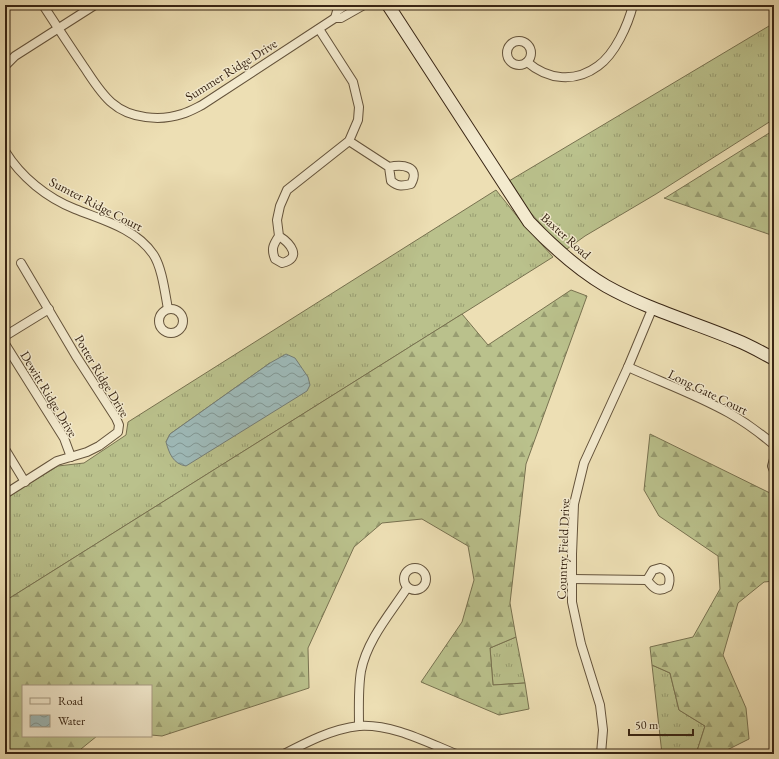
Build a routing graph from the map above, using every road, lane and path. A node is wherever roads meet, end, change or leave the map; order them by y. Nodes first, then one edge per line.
1 (43, 5) edge
2 (95, 5) edge
3 (346, 5) edge
4 (364, 5) edge
5 (388, 5) edge
6 (633, 5) edge
7 (335, 18) junction
8 (57, 28) junction
9 (319, 29) junction
10 (527, 62) dead end
11 (5, 66) edge
12 (349, 140) junction
13 (5, 151) edge
14 (389, 166) dead end
15 (279, 236) dead end
16 (21, 262) dead end
17 (653, 307) junction
18 (49, 309) junction
19 (168, 309) dead end
20 (5, 336) edge
21 (5, 344) edge
22 (774, 359) edge
23 (628, 367) junction
24 (774, 445) edge
25 (5, 449) edge
26 (71, 457) junction
27 (774, 459) edge
28 (774, 471) edge
29 (25, 482) junction
30 (5, 494) edge
31 (572, 579) junction
32 (646, 580) dead end
33 (407, 588) dead end
34 (360, 726) junction
35 (284, 754) edge
36 (456, 754) edge
37 (601, 754) edge

1 - 8 street, Summer Ridge Drive
2 - 8 street
3 - 7 street, Summer Ridge Drive
4 - 7 street, Summer Ridge Drive
5 - 17 main road, Baxter Road
6 - 10 street
7 - 9 street, Summer Ridge Drive
8 - 9 street, Summer Ridge Drive
8 - 11 street
9 - 12 street
12 - 14 street
12 - 15 street
13 - 19 street, Sumter Ridge Court
16 - 18 street, Potter Ridge Drive
17 - 22 main road, Baxter Road
17 - 23 street, Country Field Drive
18 - 20 street
18 - 26 street, Potter Ridge Drive
21 - 26 street, Dewitt Ridge Drive
23 - 24 street, Long Gate Court
23 - 31 street, Country Field Drive
25 - 29 street
26 - 29 street, Potter Ridge Drive
27 - 28 street
29 - 30 street, Potter Ridge Drive
31 - 32 street
31 - 37 street, Country Field Drive
33 - 34 street
34 - 35 street
34 - 36 street

